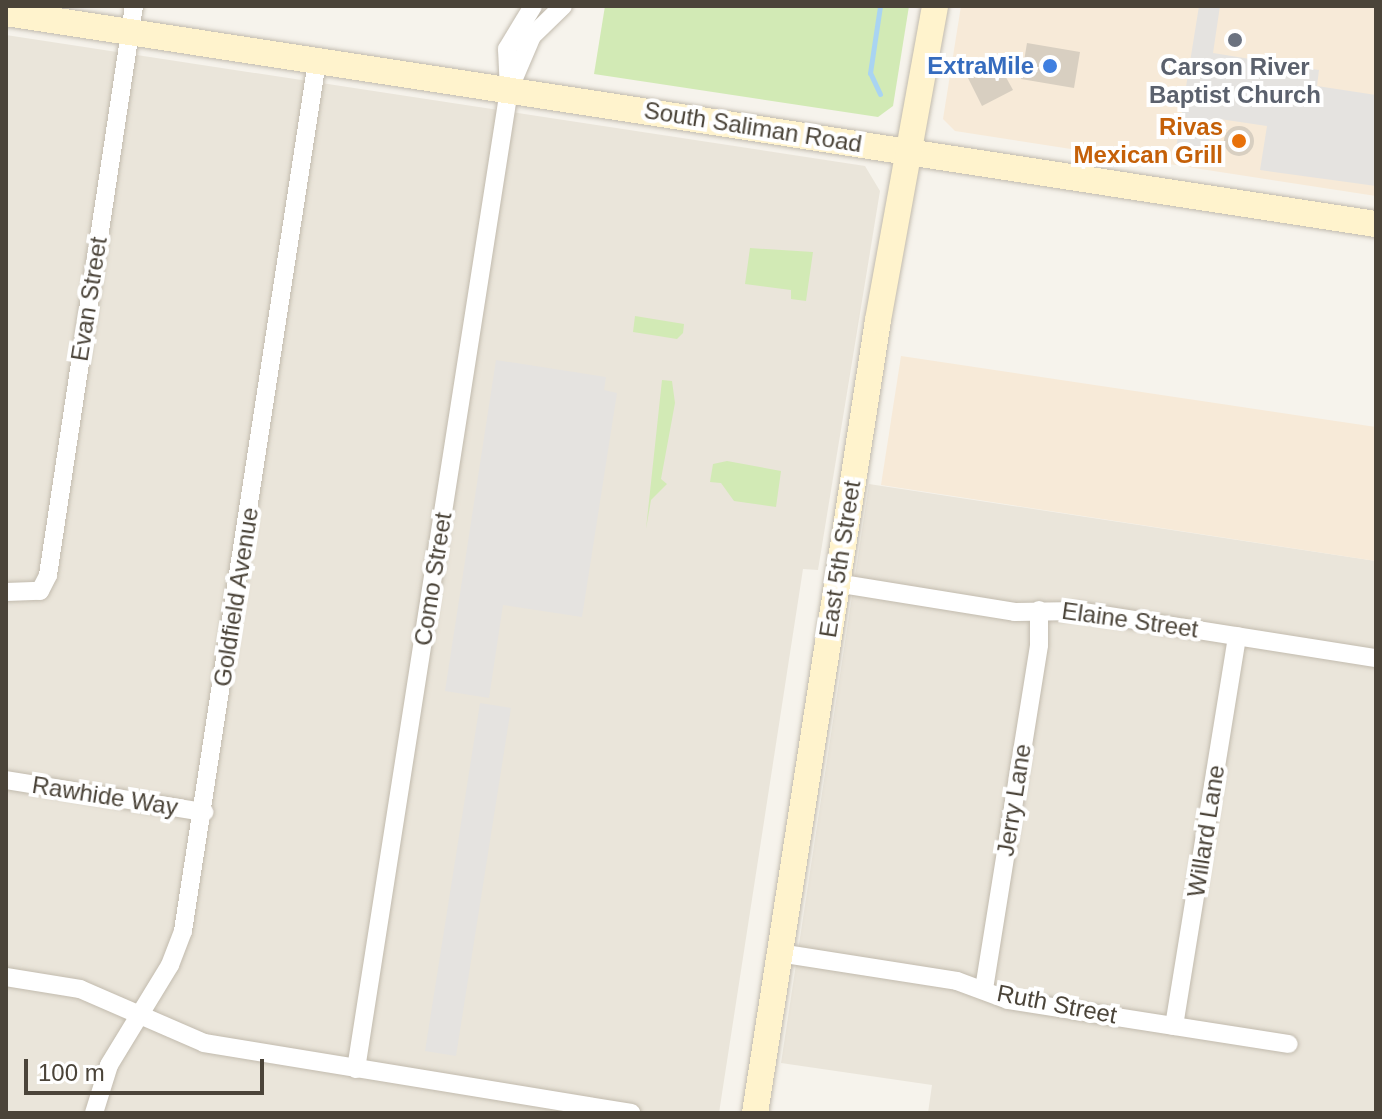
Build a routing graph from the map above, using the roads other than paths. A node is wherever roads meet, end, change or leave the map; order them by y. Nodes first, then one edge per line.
1 (134, 6) edge
2 (533, 6) edge
3 (563, 6) edge
4 (935, 6) edge
5 (6, 13) edge
6 (130, 32) junction
7 (317, 61) junction
8 (509, 90) junction
9 (910, 151) junction
10 (1376, 224) edge
11 (836, 583) junction
12 (6, 592) edge
13 (1039, 610) junction
14 (1237, 636) junction
15 (1376, 658) edge
16 (6, 780) edge
17 (204, 812) junction
18 (779, 953) junction
19 (6, 977) edge
20 (984, 989) junction
21 (137, 1017) junction
22 (1174, 1026) junction
23 (1289, 1044) dead end
24 (356, 1069) junction
25 (94, 1113) edge
26 (631, 1113) edge
27 (755, 1113) edge

1 - 6 street, Evan Street
2 - 8 street
3 - 8 street
4 - 9 main road, East 5th Street
5 - 6 main road, South Saliman Road
6 - 7 main road, South Saliman Road
6 - 12 street, Evan Street
7 - 8 main road, South Saliman Road
7 - 17 street, Goldfield Avenue
8 - 9 main road, South Saliman Road
8 - 24 street, Como Street
9 - 10 main road, South Saliman Road
9 - 11 main road, East 5th Street
11 - 13 street, Elaine Street
11 - 18 main road, East 5th Street
13 - 14 street, Elaine Street
13 - 20 street, Jerry Lane
14 - 15 street, Elaine Street
14 - 22 street, Willard Lane
16 - 17 street, Rawhide Way
17 - 21 street, Goldfield Avenue
18 - 20 street, Ruth Street
18 - 27 main road, East 5th Street
19 - 21 street
20 - 22 street, Ruth Street
21 - 24 street
21 - 25 street, Goldfield Avenue
22 - 23 street, Ruth Street
24 - 26 street

